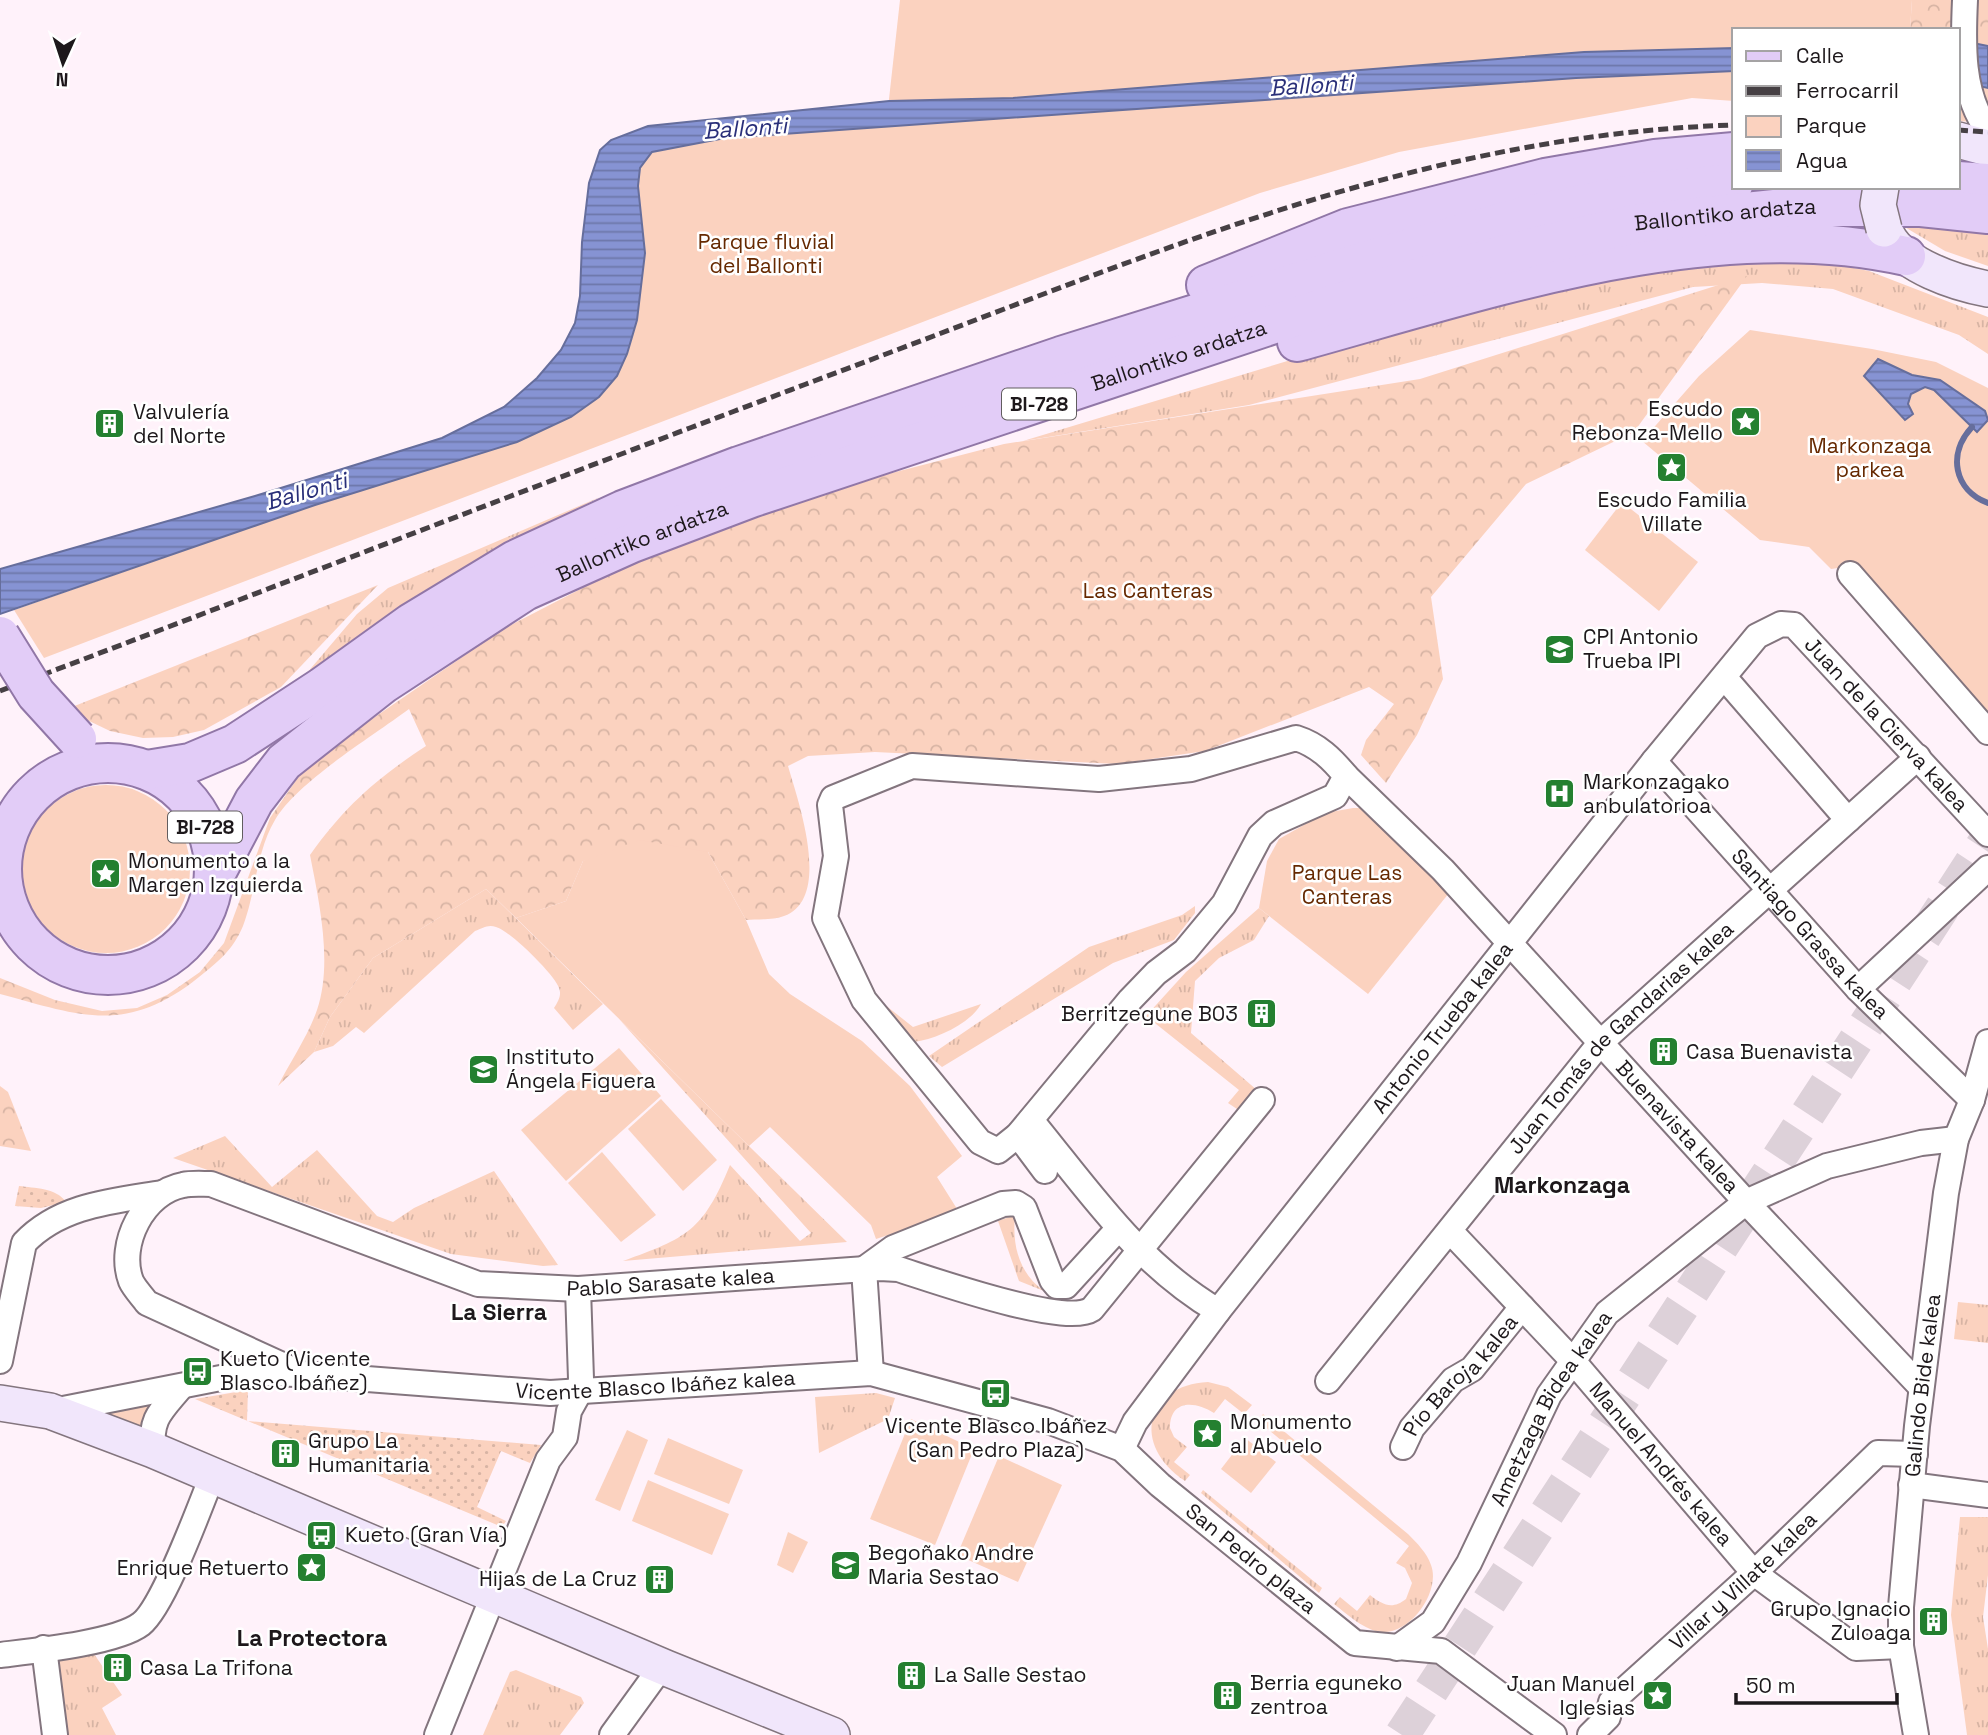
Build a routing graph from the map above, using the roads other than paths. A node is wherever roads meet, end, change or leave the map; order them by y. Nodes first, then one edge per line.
1 (1965, 0) edge
2 (1961, 50) edge
3 (1988, 130) edge
4 (1960, 141) edge
5 (1988, 148) edge
6 (1732, 152) edge
7 (1960, 181) edge
8 (1732, 183) edge
9 (1988, 183) edge
10 (1881, 189) edge
11 (1988, 214) edge
12 (1895, 242) junction
13 (1988, 289) edge
14 (1060, 355) junction
15 (1053, 399) junction
16 (1850, 574) dead end
17 (1781, 624) joint
18 (0, 636) edge
19 (1724, 677) junction
20 (1988, 732) edge
21 (1918, 757) junction
22 (1654, 761) junction
23 (133, 766) junction
24 (1346, 776) junction
25 (1848, 820) junction
26 (3, 830) edge
27 (1988, 834) edge
28 (1988, 869) edge
29 (215, 875) junction
30 (1768, 890) junction
31 (1510, 943) junction
32 (0, 954) edge
33 (55, 962) junction
34 (1858, 989) junction
35 (1601, 1042) junction
36 (1988, 1042) edge
37 (1262, 1100) dead end
38 (1972, 1100) junction
39 (1025, 1128) junction
40 (1956, 1139) junction
41 (1045, 1171) dead end
42 (162, 1193) junction
43 (1746, 1202) junction
44 (1118, 1229) junction
45 (1451, 1232) junction
46 (1142, 1254) junction
47 (864, 1269) junction
48 (578, 1289) junction
49 (1522, 1307) junction
50 (1218, 1311) junction
51 (0, 1361) edge
52 (1573, 1361) junction
53 (871, 1373) junction
54 (302, 1374) junction
55 (1328, 1381) dead end
56 (1921, 1387) junction
57 (180, 1388) junction
58 (579, 1393) junction
59 (0, 1403) edge
60 (50, 1411) junction
61 (1403, 1447) dead end
62 (1122, 1449) junction
63 (153, 1450) junction
64 (1914, 1454) junction
65 (214, 1475) junction
66 (1911, 1485) junction
67 (1988, 1495) edge
68 (1755, 1573) junction
69 (495, 1594) junction
70 (1901, 1646) junction
71 (1393, 1647) junction
72 (44, 1648) junction
73 (0, 1655) edge
74 (662, 1666) junction
75 (819, 1732) edge
76 (55, 1735) edge
77 (437, 1735) edge
78 (612, 1735) edge
79 (1554, 1735) edge
80 (1590, 1735) edge
81 (1916, 1735) edge

1 - 2 street
2 - 3 street
4 - 5 street
6 - 14 main road
7 - 9 main road
8 - 14 main road, Ballontiko ardatza / BI-728
10 - 12 street, bridge
11 - 15 main road, Ballontiko ardatza / BI-728
12 - 13 street
12 - 15 main road
14 - 23 main road, Ballontiko ardatza / BI-728
15 - 29 main road, Ballontiko ardatza / BI-728
16 - 20 street
17 - 19 street, Antonio Trueba kalea
17 - 21 street, Juan de la Cierva kalea
18 - 23 main road, bridge
19 - 22 street, Antonio Trueba kalea
19 - 25 street
21 - 25 street, Juan Tomás de Gandarias kalea
21 - 27 street, Juan de la Cierva kalea
22 - 30 street, Santiago Grassa kalea
22 - 31 street, Antonio Trueba kalea
23 - 26 main road, BI-728
23 - 29 main road, BI-728
24 - 31 street, Buenavista kalea
24 - 39 street
24 - 39 street, Buenavista kalea
25 - 30 street, Juan Tomás de Gandarias kalea
26 - 33 main road, BI-728
28 - 34 street
29 - 33 main road, BI-728
30 - 34 street, Santiago Grassa kalea
30 - 35 street, Juan Tomás de Gandarias kalea
31 - 35 street, Buenavista kalea
31 - 50 street, Antonio Trueba kalea
32 - 33 main road, BI-728
34 - 38 street, Santiago Grassa kalea
35 - 43 street, Buenavista kalea
35 - 45 street, Juan Tomás de Gandarias kalea
36 - 38 street, Galindo Bide kalea
37 - 46 street, Pablo Sarasate kalea
38 - 40 street, Galindo Bide kalea
39 - 41 street
39 - 44 street
40 - 43 street, Ametzaga Bidea kalea
40 - 56 street, Galindo Bide kalea
42 - 48 street, Pablo Sarasate kalea
42 - 51 street, Pablo Sarasate kalea
42 - 54 street
43 - 52 street, Ametzaga Bidea kalea
43 - 56 street, Buenavista kalea
44 - 46 street
44 - 47 street
45 - 49 street, Manuel Andrés kalea
45 - 55 street, Juan Tomás de Gandarias kalea
46 - 47 street, Pablo Sarasate kalea
46 - 50 street
47 - 48 street, Pablo Sarasate kalea
47 - 53 street
48 - 58 street
49 - 52 street, Manuel Andrés kalea
49 - 61 street, Pío Baroja kalea
50 - 62 street, Antonio Trueba kalea
52 - 68 street, Manuel Andrés kalea
52 - 71 street, Ametzaga Bidea kalea
53 - 58 street, Vicente Blasco Ibáñez kalea
53 - 62 street, Vicente Blasco Ibáñez kalea
54 - 57 street, Vicente Blasco Ibáñez kalea
54 - 58 street, Vicente Blasco Ibáñez kalea
56 - 64 street, Galindo Bide kalea
57 - 60 street, Vicente Blasco Ibáñez kalea
57 - 63 street
58 - 69 street
59 - 60 street
60 - 63 street
62 - 71 street, San Pedro plaza
63 - 65 street
64 - 66 street, Galindo Bide kalea
64 - 68 street, Villar y Villate kalea
65 - 69 street
65 - 72 street
66 - 67 street
66 - 70 street, Galindo Bide kalea
68 - 70 street, Manuel Andrés kalea
68 - 80 street, Villar y Villate kalea
69 - 74 street
69 - 77 street
70 - 81 street, Galindo Bide kalea
71 - 79 street, San Pedro plaza
72 - 73 street
72 - 76 street
74 - 75 street
74 - 78 street

